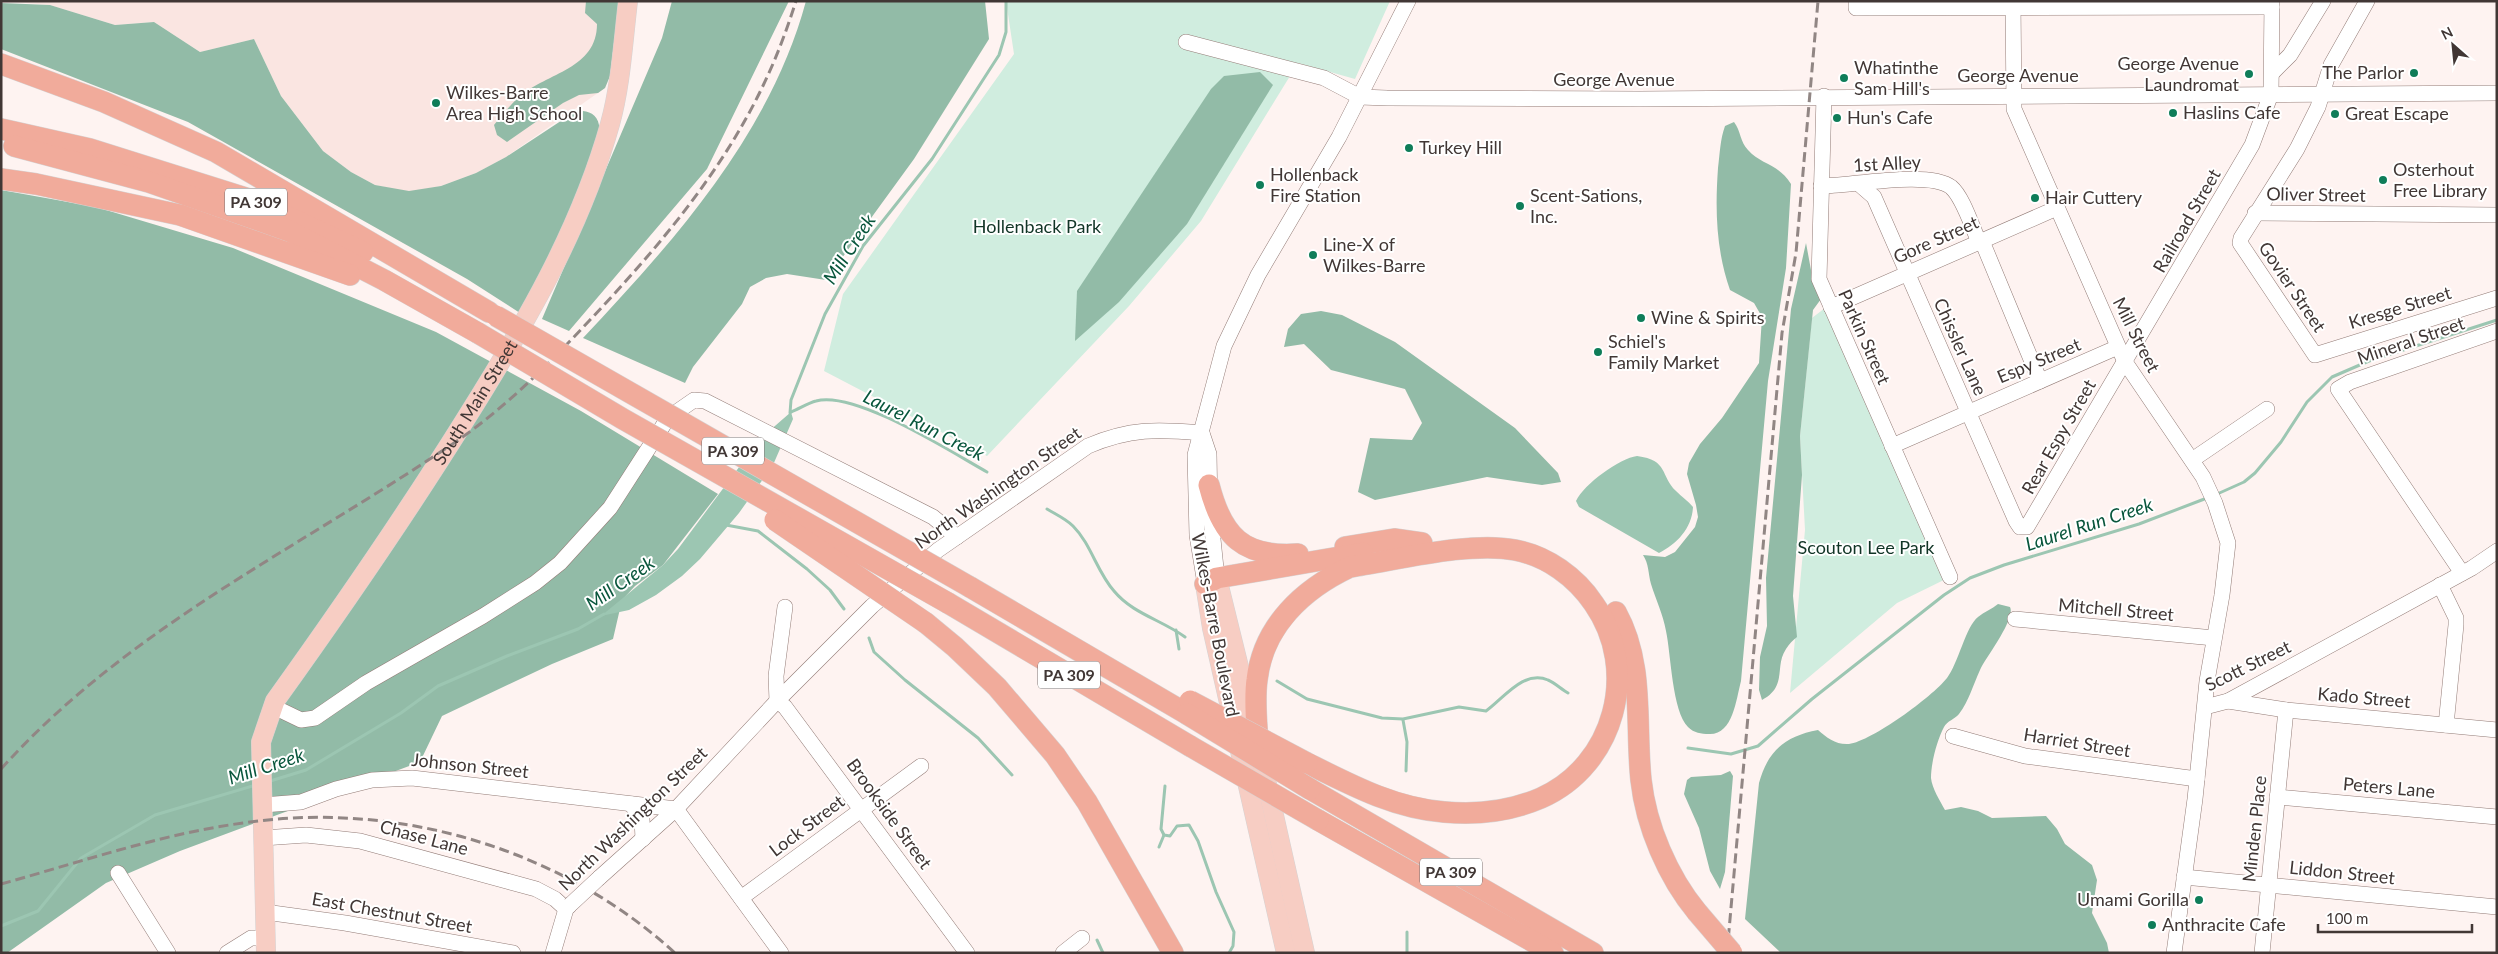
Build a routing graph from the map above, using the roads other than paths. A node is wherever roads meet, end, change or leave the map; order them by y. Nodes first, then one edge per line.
1 (628, 1) edge
2 (1408, 1) edge
3 (2323, 1) edge
4 (2366, 1) edge
5 (2272, 4) edge
6 (1856, 5) edge
7 (1939, 5) edge
8 (2013, 5) edge
9 (1186, 42) dead end
10 (1, 64) edge
11 (2273, 72) junction
12 (2497, 92) edge
13 (2271, 94) junction
14 (2321, 94) junction
15 (2013, 95) junction
16 (1824, 96) junction
17 (1360, 97) junction
18 (1, 129) edge
19 (1, 144) edge
20 (1, 179) edge
21 (1858, 184) junction
22 (1821, 186) junction
23 (2057, 208) junction
24 (2255, 213) junction
25 (2497, 215) edge
26 (1980, 241) junction
27 (1907, 273) junction
28 (2497, 298) edge
29 (1831, 307) junction
30 (493, 314) junction
31 (2497, 332) edge
32 (478, 333) junction
33 (2118, 347) junction
34 (2315, 355) joint
35 (2125, 362) junction
36 (2040, 381) junction
37 (2267, 409) dead end
38 (1968, 412) junction
39 (623, 418) junction
40 (1202, 433) junction
41 (1892, 446) junction
42 (2192, 460) junction
43 (1209, 485) junction
44 (2024, 528) joint
45 (957, 537) junction
46 (1422, 542) junction
47 (2497, 551) edge
48 (1350, 567) junction
49 (2462, 573) junction
50 (1950, 577) dead end
51 (1214, 584) junction
52 (2440, 585) junction
53 (785, 607) dead end
54 (2015, 619) dead end
55 (2214, 638) junction
56 (2228, 701) junction
57 (777, 702) junction
58 (272, 706) junction
59 (1188, 707) junction
60 (2206, 708) junction
61 (2286, 710) junction
62 (2446, 725) junction
63 (2497, 730) edge
64 (1953, 736) dead end
65 (1258, 745) junction
66 (921, 766) dead end
67 (2197, 779) junction
68 (2277, 797) junction
69 (263, 800) junction
70 (631, 804) junction
71 (862, 808) junction
72 (676, 809) junction
73 (2497, 817) edge
74 (263, 838) junction
75 (643, 838) junction
76 (1120, 860) junction
77 (118, 874) dead end
78 (2184, 877) junction
79 (2268, 885) junction
80 (741, 898) junction
81 (568, 907) junction
82 (2497, 907) edge
83 (265, 912) junction
84 (1082, 938) dead end
85 (265, 945) edge
86 (425, 945) edge
87 (168, 953) edge
88 (227, 953) edge
89 (514, 953) edge
90 (553, 953) edge
91 (781, 953) edge
92 (967, 953) edge
93 (1063, 953) edge
94 (1173, 953) edge
95 (1183, 953) edge
96 (1286, 953) edge
97 (1305, 953) edge
98 (1553, 953) edge
99 (1593, 953) edge
100 (1732, 953) edge
101 (2174, 953) edge
102 (2262, 953) edge

1 - 58 main road, South Main Street
2 - 17 street
3 - 11 street
4 - 14 street, Govier Street
5 - 8 street
5 - 11 street, Railroad Street
6 - 7 street
7 - 8 street
8 - 15 street, Mill Street
9 - 17 street
10 - 30 highway
11 - 13 street, Railroad Street
12 - 14 street, George Avenue
13 - 14 street, George Avenue
13 - 15 street, George Avenue
13 - 35 street, Railroad Street
14 - 24 street, Govier Street
15 - 16 street, George Avenue
15 - 23 street, Mill Street
16 - 17 street, George Avenue
16 - 22 street, Parkin Street
17 - 40 street
18 - 30 highway, PA 309
19 - 32 highway, PA 309
20 - 32 highway
21 - 22 street, 1st Alley
21 - 26 street, 1st Alley
21 - 27 street, Chissler Lane
22 - 29 street, Parkin Street
23 - 26 street, Gore Street
23 - 33 street, Mill Street
24 - 25 street, Oliver Street
24 - 34 street, Govier Street
26 - 27 street, Gore Street
26 - 36 street, 1st Alley
27 - 29 street, Gore Street
27 - 38 street, Chissler Lane
28 - 34 street, Kresge Street
29 - 41 street, Parkin Street
30 - 59 highway, PA 309, bridge
31 - 49 street, Mineral Street
32 - 39 highway, PA 309, bridge
33 - 35 street, Mill Street
33 - 36 street, Espy Street
35 - 42 street, Mill Street
35 - 44 street, Rear Espy Street
36 - 38 street, Espy Street
37 - 42 street
38 - 41 street, Espy Street
38 - 44 street, Chissler Lane
39 - 76 highway, bridge
39 - 98 highway, PA 309, bridge
40 - 43 street, Wilkes-Barre Boulevard
40 - 45 street, North Washington Street
40 - 51 street, Wilkes-Barre Boulevard
41 - 50 street, Parkin Street
42 - 55 street, Mill Street
43 - 46 highway
43 - 51 street, Wilkes-Barre Boulevard
45 - 57 street, North Washington Street
45 - 58 street
46 - 51 highway
46 - 100 highway, bridge
47 - 49 street, Scott Street
48 - 51 highway
48 - 59 highway, bridge
48 - 65 highway
49 - 52 street, Scott Street
51 - 65 main road, Wilkes-Barre Boulevard
51 - 96 main road, Wilkes-Barre Boulevard
52 - 56 street, Scott Street
52 - 62 street
53 - 57 street
54 - 55 street, Mitchell Street
55 - 60 street, Mill Street
56 - 60 street, Scott Street
56 - 61 street, Kado Street
57 - 71 street, Brookside Street
57 - 72 street, North Washington Street
58 - 69 main road, South Main Street
59 - 99 highway, PA 309, bridge
60 - 67 street, Scott Street
61 - 62 street, Kado Street
61 - 68 street, Minden Place
62 - 63 street, Kado Street
64 - 67 street, Harriet Street
65 - 97 main road, Wilkes-Barre Boulevard
66 - 71 street, Lock Street
67 - 78 street, Scott Street
68 - 73 street, Peters Lane
68 - 79 street, Minden Place
69 - 70 street, Johnson Street
69 - 74 main road, South Main Street
70 - 72 street, Johnson Street
70 - 75 street
71 - 80 street, Lock Street
71 - 92 street, Brookside Street
72 - 75 street, North Washington Street
72 - 80 street
74 - 81 street, Chase Lane
74 - 83 main road, South Main Street
75 - 81 street, North Washington Street, bridge
76 - 94 highway
76 - 95 highway
77 - 87 street
78 - 79 street, Liddon Street
78 - 101 street, Scott Street
79 - 82 street, Liddon Street
79 - 102 street, Minden Place
80 - 91 street
81 - 90 street, North Washington Street
83 - 85 main road, South Main Street
83 - 86 street, East Chestnut Street
84 - 93 street
85 - 88 street
86 - 89 street, East Chestnut Street

